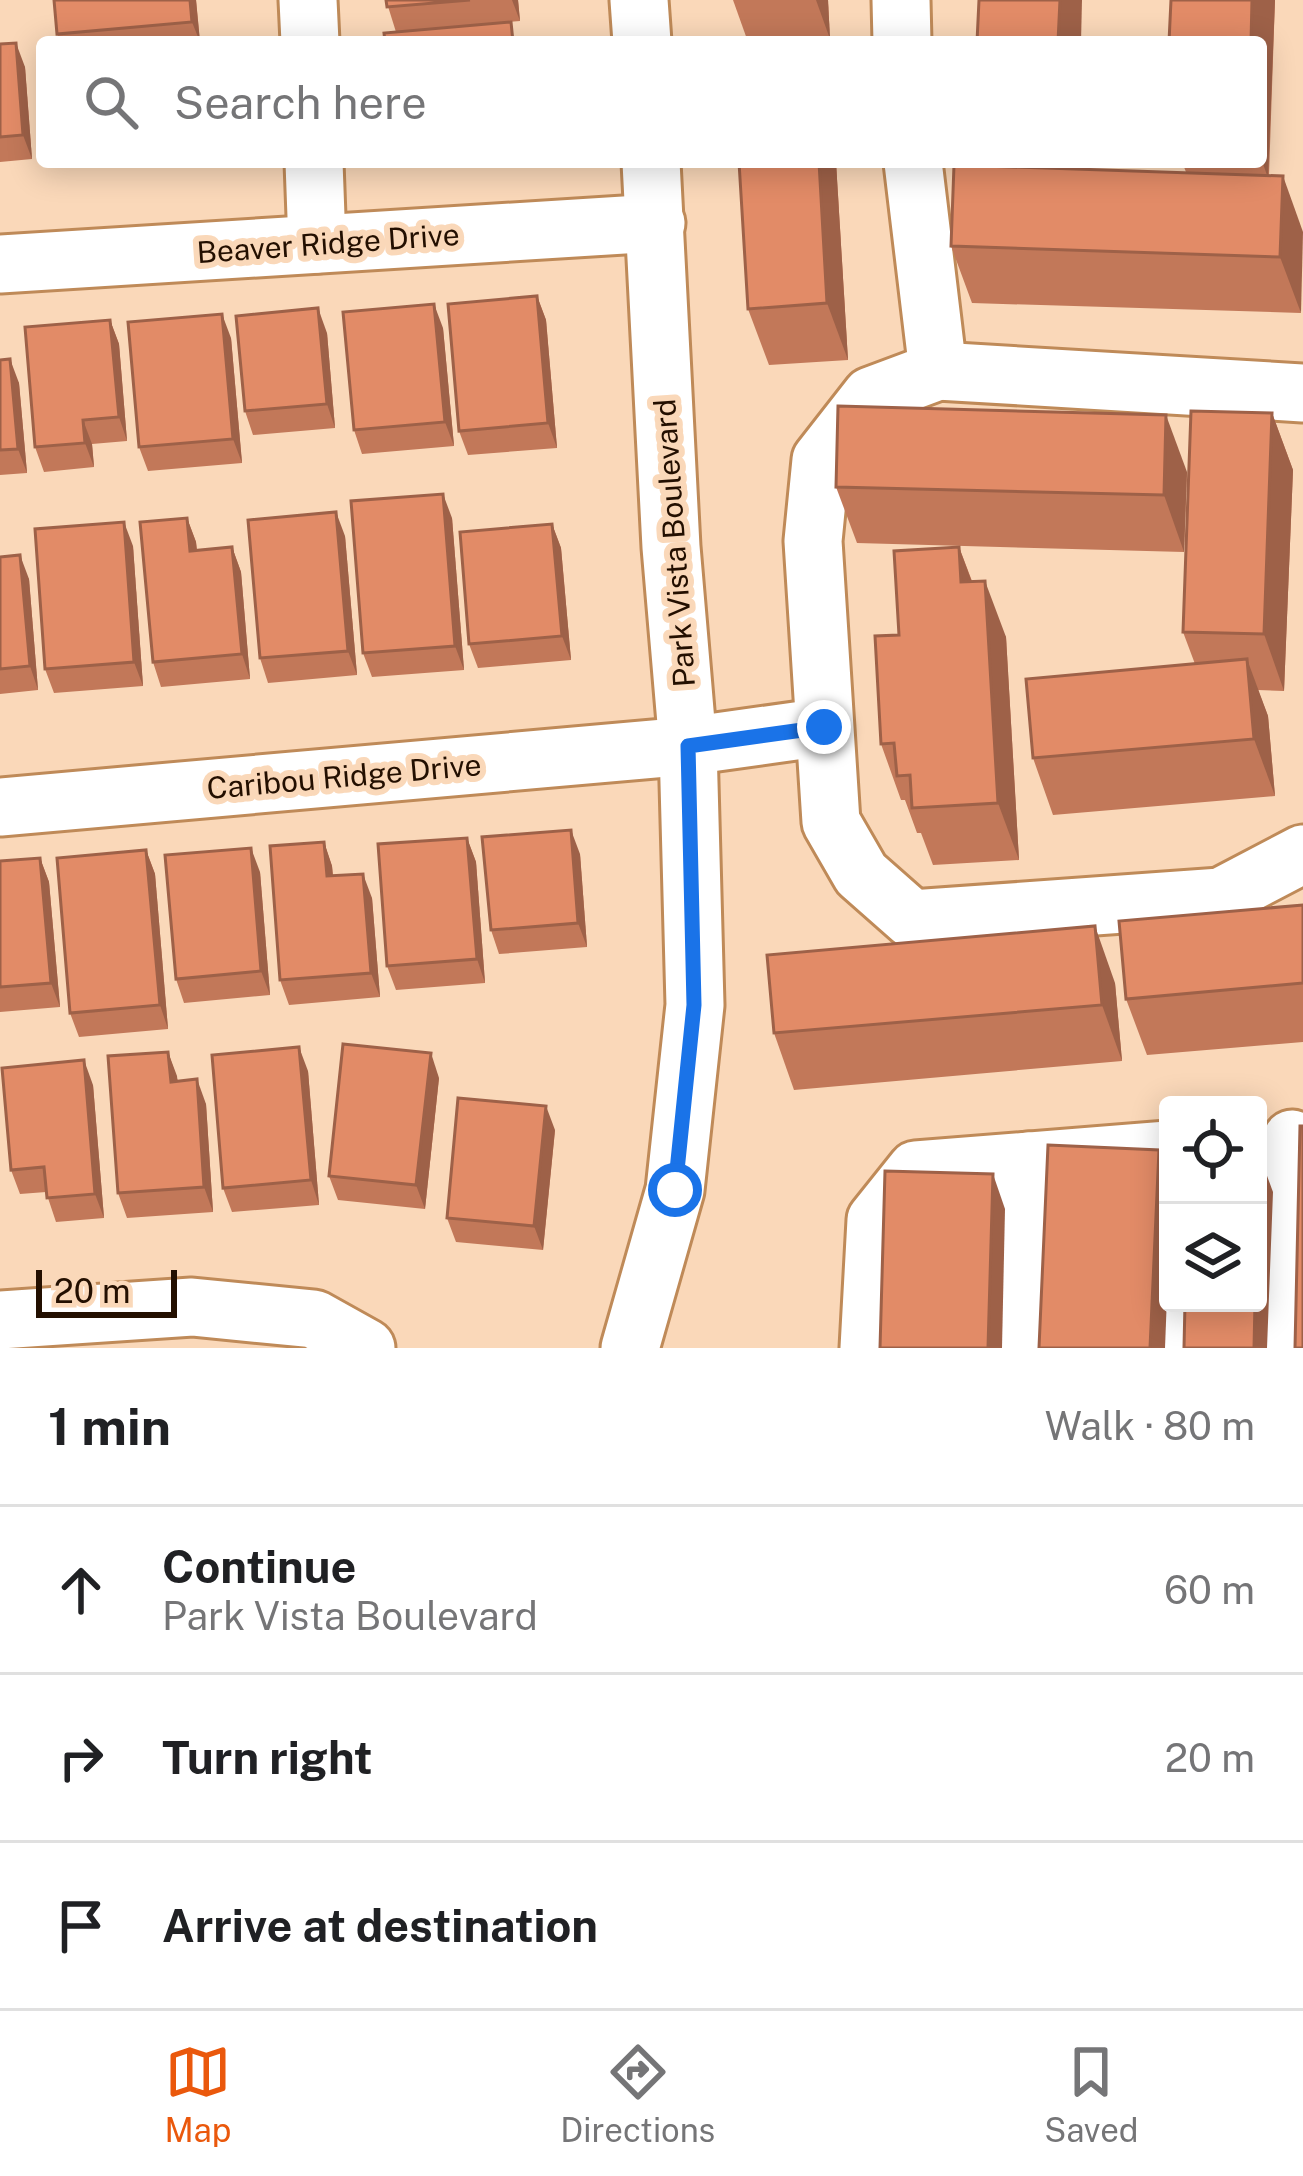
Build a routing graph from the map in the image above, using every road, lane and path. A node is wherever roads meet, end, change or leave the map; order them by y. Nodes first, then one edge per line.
1 (308, 0) edge
2 (638, 0) edge
3 (901, 0) edge
4 (310, 36) edge
5 (641, 36) edge
6 (902, 36) edge
7 (314, 168) edge
8 (651, 168) edge
9 (914, 168) edge
10 (656, 223) junction
11 (317, 244) junction
12 (0, 264) edge
13 (938, 371) junction
14 (1303, 394) edge
15 (824, 727) junction
16 (688, 746) junction
17 (0, 807) edge
18 (1303, 854) edge
19 (1284, 1140) edge
20 (1159, 1151) edge
21 (1028, 1161) junction
22 (1183, 1312) edge
23 (0, 1320) edge
24 (365, 1348) edge
25 (630, 1348) edge
26 (869, 1348) edge
27 (1020, 1348) edge
28 (1181, 1348) edge
29 (1284, 1348) edge

1 - 4 street
2 - 5 street
3 - 6 street
7 - 11 street
8 - 10 street, Park Vista Boulevard
9 - 13 street
10 - 11 street, Beaver Ridge Drive
10 - 16 street, Park Vista Boulevard
11 - 12 street, Beaver Ridge Drive
13 - 14 street
13 - 15 street
15 - 16 street, Caribou Ridge Drive
15 - 18 street
16 - 17 street, Caribou Ridge Drive
16 - 25 street, Park Vista Boulevard
19 - 29 street
20 - 21 street
21 - 26 street
21 - 27 street
22 - 28 street
23 - 24 street

